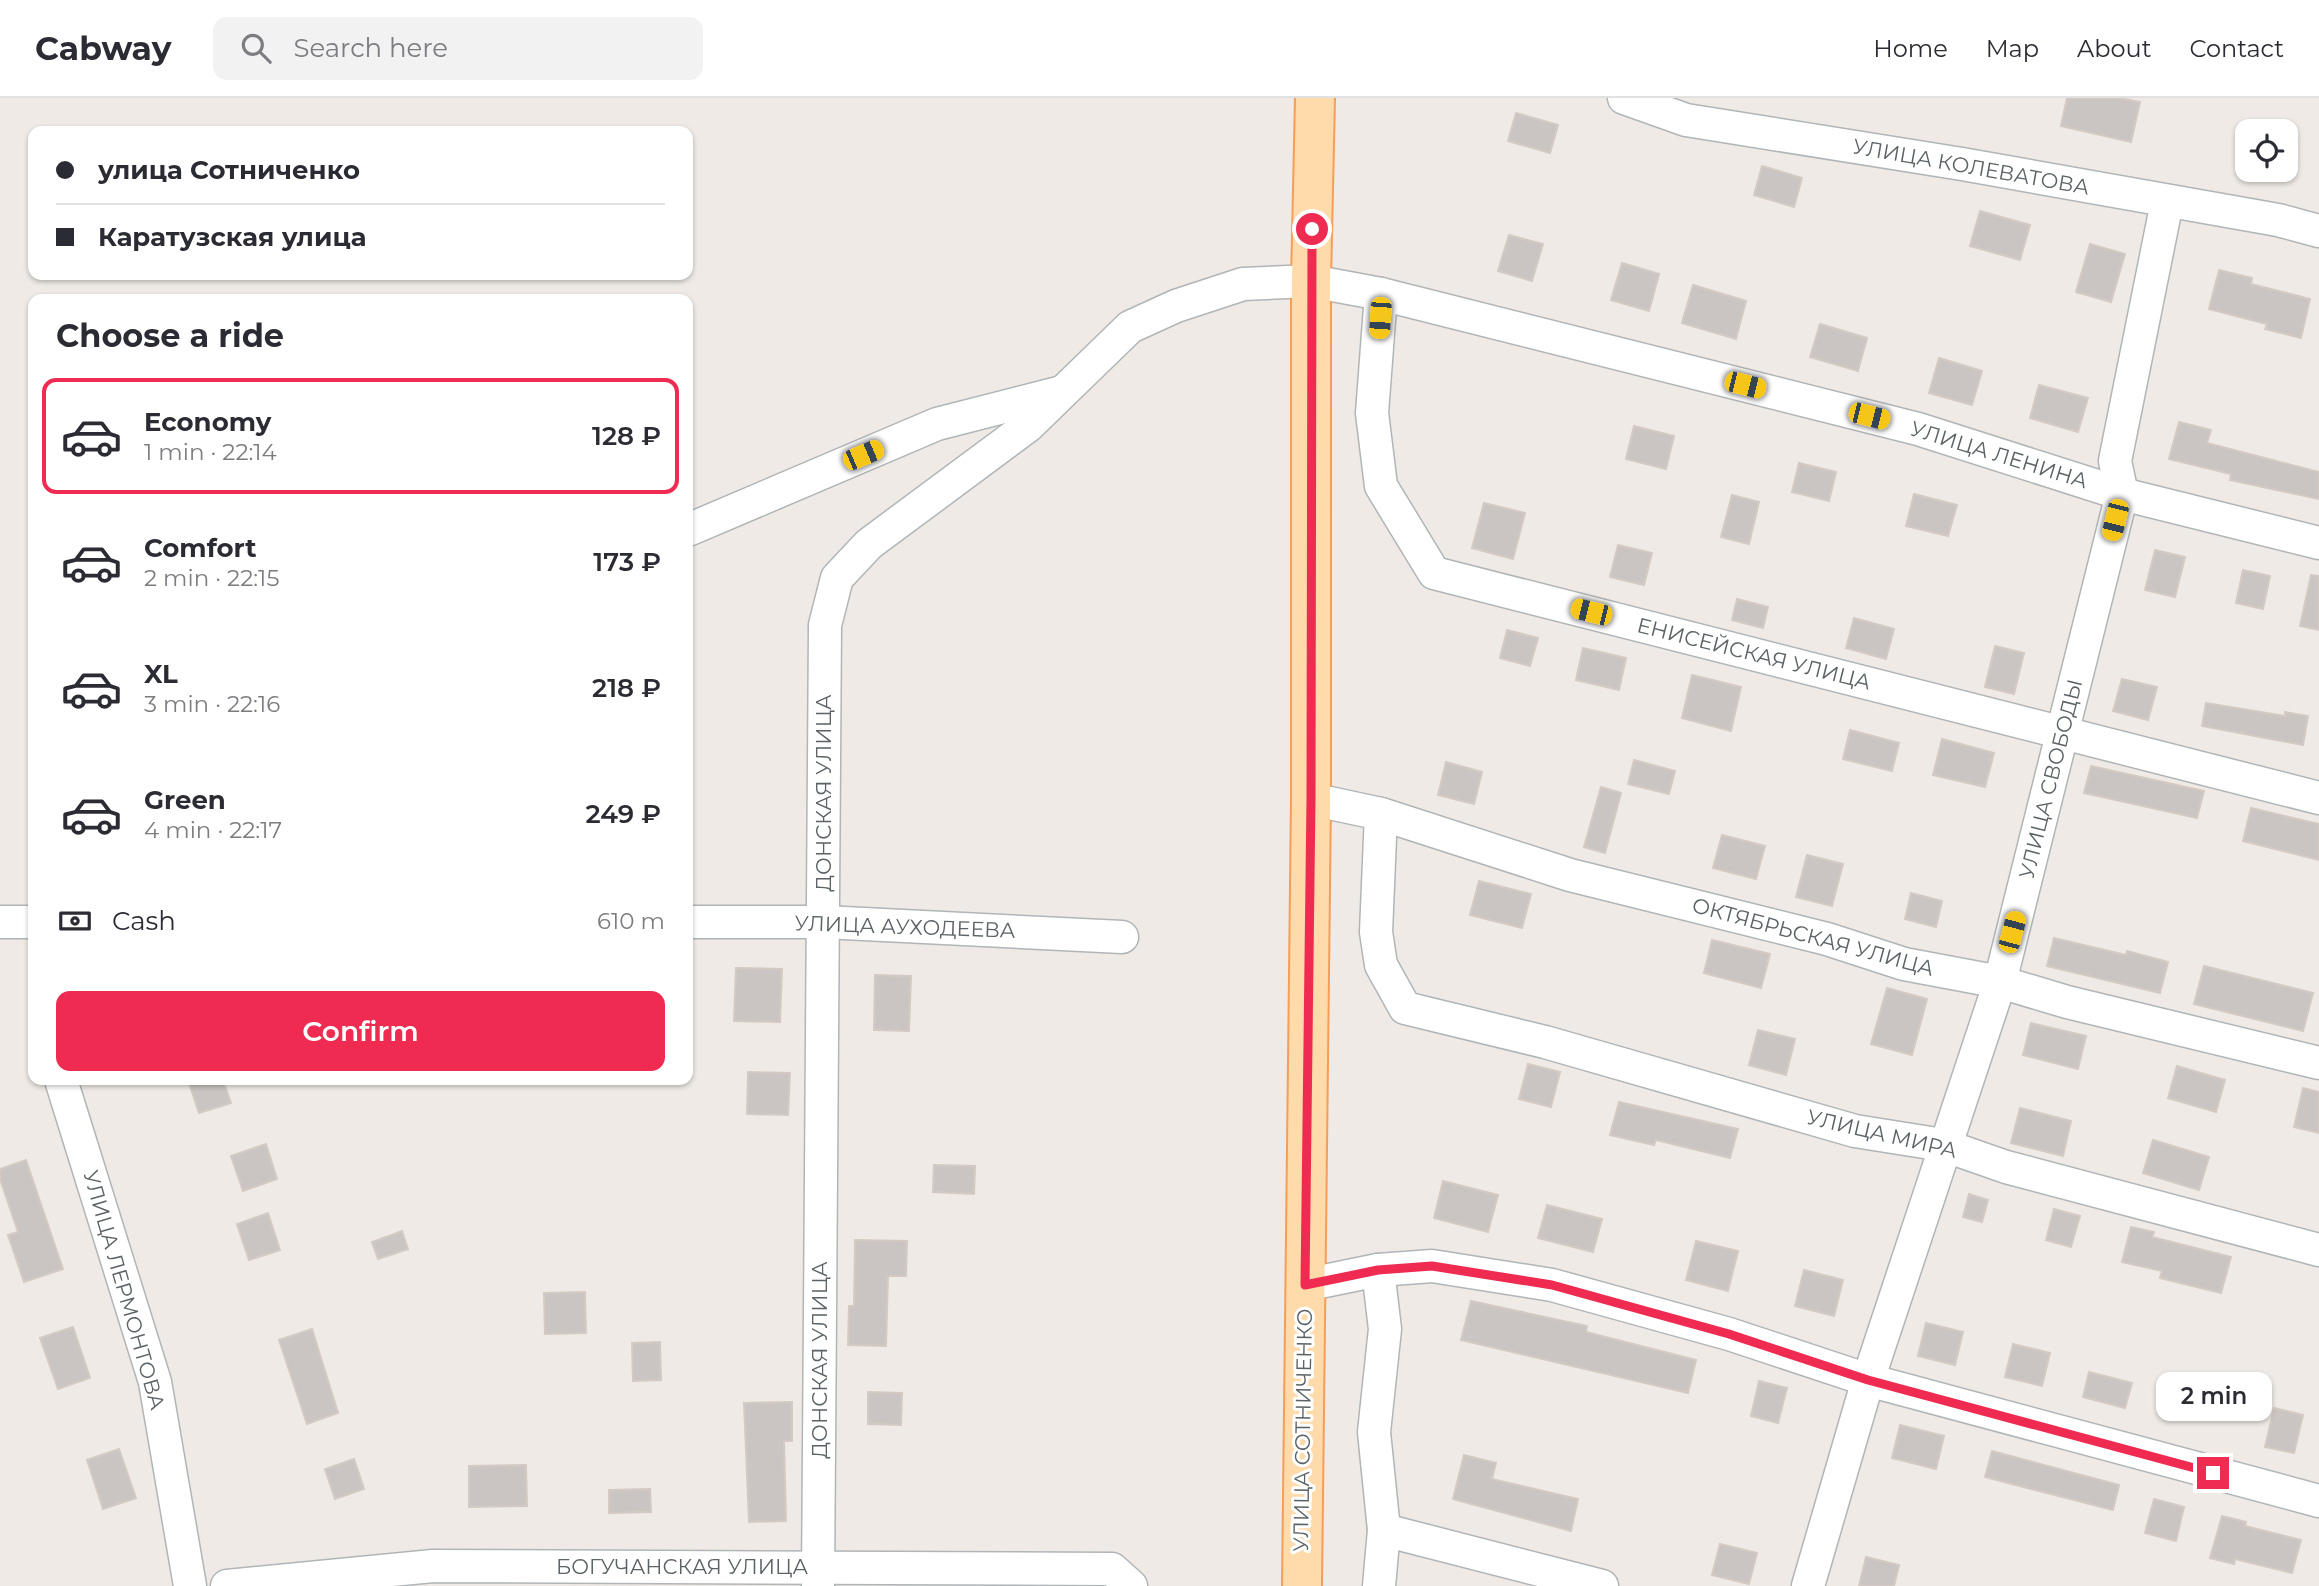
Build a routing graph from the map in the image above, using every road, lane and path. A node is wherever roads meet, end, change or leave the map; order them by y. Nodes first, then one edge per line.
1 (1315, 98) edge
2 (1624, 98) edge
3 (2167, 202) junction
4 (2319, 231) edge
5 (1311, 281) junction
6 (1381, 294) junction
7 (1063, 391) junction
8 (2122, 494) junction
9 (693, 528) edge
10 (2319, 543) edge
11 (2063, 732) junction
12 (2319, 798) edge
13 (1311, 799) junction
14 (1381, 814) junction
15 (0, 922) edge
16 (28, 922) edge
17 (693, 922) edge
18 (824, 922) junction
19 (1122, 937) dead end
20 (2000, 982) junction
21 (2319, 1063) edge
22 (63, 1085) edge
23 (1943, 1145) junction
24 (2319, 1250) edge
25 (1378, 1270) junction
26 (1305, 1285) junction
27 (1868, 1380) junction
28 (2319, 1501) edge
29 (1384, 1530) junction
30 (818, 1577) edge
31 (190, 1586) edge
32 (227, 1586) edge
33 (1131, 1586) edge
34 (1302, 1586) edge
35 (1380, 1586) edge
36 (1601, 1586) edge
37 (1808, 1586) edge

1 - 5 main road, УЛИЦА СОТНИЧЕНКО
2 - 3 street, УЛИЦА КОЛЕВАТОВА
3 - 4 street, УЛИЦА КОЛЕВАТОВА
3 - 8 street, УЛИЦА СВОБОДЫ
5 - 6 street, УЛИЦА ЛЕНИНА
5 - 7 street, ДОНСКАЯ УЛИЦА
5 - 13 main road, УЛИЦА СОТНИЧЕНКО
6 - 8 street, УЛИЦА ЛЕНИНА
6 - 11 street, ЕНИСЕЙСКАЯ УЛИЦА
7 - 9 street
7 - 18 street, ДОНСКАЯ УЛИЦА
8 - 10 street, УЛИЦА ЛЕНИНА
8 - 11 street, УЛИЦА СВОБОДЫ
11 - 12 street, ЕНИСЕЙСКАЯ УЛИЦА
11 - 20 street, УЛИЦА СВОБОДЫ
13 - 14 street, ОКТЯБРЬСКАЯ УЛИЦА
13 - 26 main road, УЛИЦА СОТНИЧЕНКО
14 - 20 street, ОКТЯБРЬСКАЯ УЛИЦА
14 - 23 street, УЛИЦА МИРА
15 - 16 street
17 - 18 street, УЛИЦА АУХОДЕЕВА
18 - 19 street, УЛИЦА АУХОДЕЕВА
18 - 30 street, ДОНСКАЯ УЛИЦА
20 - 21 street, ОКТЯБРЬСКАЯ УЛИЦА
20 - 23 street, УЛИЦА СВОБОДЫ
22 - 31 street, УЛИЦА ЛЕРМОНТОВА
23 - 24 street, УЛИЦА МИРА
23 - 27 street, УЛИЦА СВОБОДЫ
25 - 26 street
25 - 27 street
25 - 29 street
26 - 34 main road, УЛИЦА СОТНИЧЕНКО
27 - 28 street
27 - 37 street, УЛИЦА СВОБОДЫ
29 - 35 street
29 - 36 street
30 - 32 street, БОГУЧАНСКАЯ УЛИЦА
30 - 33 street, БОГУЧАНСКАЯ УЛИЦА

